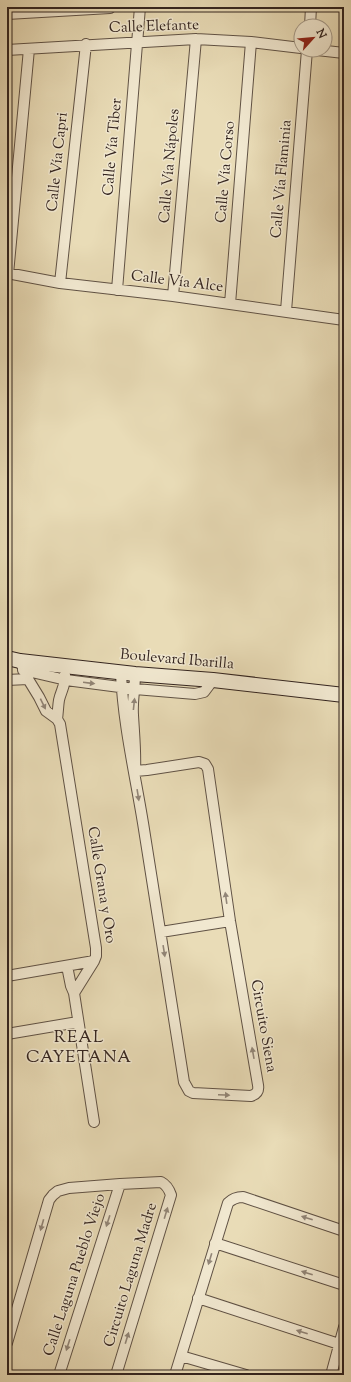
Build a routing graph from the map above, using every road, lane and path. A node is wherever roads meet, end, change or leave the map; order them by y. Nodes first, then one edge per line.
1 (140, 7) edge
2 (311, 7) edge
3 (110, 8) dead end
4 (69, 9) edge
5 (7, 14) edge
6 (310, 18) edge
7 (196, 39) junction
8 (137, 42) junction
9 (251, 42) junction
10 (86, 44) junction
11 (293, 47) edge
12 (29, 49) junction
13 (7, 50) edge
14 (333, 52) edge
15 (344, 53) edge
16 (307, 58) edge
17 (8, 274) edge
18 (60, 283) junction
19 (117, 290) junction
20 (173, 296) junction
21 (230, 304) junction
22 (286, 311) junction
23 (344, 320) edge
24 (17, 663) edge
25 (65, 673) junction
26 (121, 673) junction
27 (135, 674) junction
28 (28, 679) junction
29 (7, 680) edge
30 (213, 680) junction
31 (122, 687) junction
32 (135, 689) junction
33 (344, 694) edge
34 (56, 719) junction
35 (135, 771) junction
36 (230, 921) junction
37 (161, 932) junction
38 (94, 962) junction
39 (67, 966) junction
40 (7, 976) edge
41 (74, 992) junction
42 (78, 1022) junction
43 (7, 1034) edge
44 (94, 1122) dead end
45 (120, 1184) junction
46 (344, 1231) edge
47 (215, 1243) junction
48 (344, 1285) edge
49 (198, 1298) junction
50 (344, 1327) edge
51 (7, 1343) edge
52 (339, 1344) junction
53 (181, 1356) junction
54 (58, 1375) edge
55 (116, 1375) edge
56 (175, 1375) edge
57 (246, 1375) edge
58 (331, 1375) edge

1 - 8 street, Calle Vía Tiber
2 - 6 street
3 - 4 street
4 - 5 street
7 - 8 street, Calle Elefante
7 - 9 street, Calle Elefante
7 - 20 street, Calle Vía Nápoles
8 - 10 street, Calle Elefante
8 - 19 street, Calle Vía Tiber
9 - 11 street, Calle Elefante
9 - 21 street, Calle Vía Corso
10 - 12 street, Calle Elefante
10 - 18 street, Calle Vía Capri
12 - 13 street, Calle Elefante
12 - 17 street
14 - 15 street
16 - 22 street, Calle Vía Flaminia
17 - 18 street, Calle Vía Alce
18 - 19 street, Calle Vía Alce
19 - 20 street, Calle Vía Alce
20 - 21 street, Calle Vía Alce
21 - 22 street, Calle Vía Alce
22 - 23 street, Calle Vía Alce
24 - 25 street, Boulevard Ibarilla
24 - 28 street, Calle Grana y Oro
25 - 26 street, Boulevard Ibarilla
25 -> 31 street
25 - 34 street, Calle Grana y Oro
26 - 27 street, Boulevard Ibarilla
26 - 31 street, Circuito Siena
27 - 30 street, Boulevard Ibarilla
27 - 32 street, Circuito Siena
28 - 29 street
28 -> 34 street, Calle Grana y Oro
30 - 32 street
30 - 33 street, Boulevard Ibarilla
31 - 32 street
31 - 35 street, Circuito Siena
35 -> 32 street, Circuito Siena
34 - 38 street, Calle Grana y Oro
36 -> 35 street, Circuito Siena
35 -> 37 street, Circuito Siena
36 - 37 street
37 -> 36 street, Circuito Siena
38 - 39 street
38 - 41 street, Calle Grana y Oro
39 - 40 street
39 - 41 street
41 - 42 street
42 - 43 street
42 - 44 street
45 -> 51 street
45 -> 54 street, Calle Laguna Pueblo Viejo
55 -> 45 street, Circuito Laguna Madre
46 -> 47 street
48 -> 47 street
47 -> 49 street
52 -> 49 street
49 - 53 street
50 - 52 street
52 - 58 street
53 - 56 street
53 - 57 street

